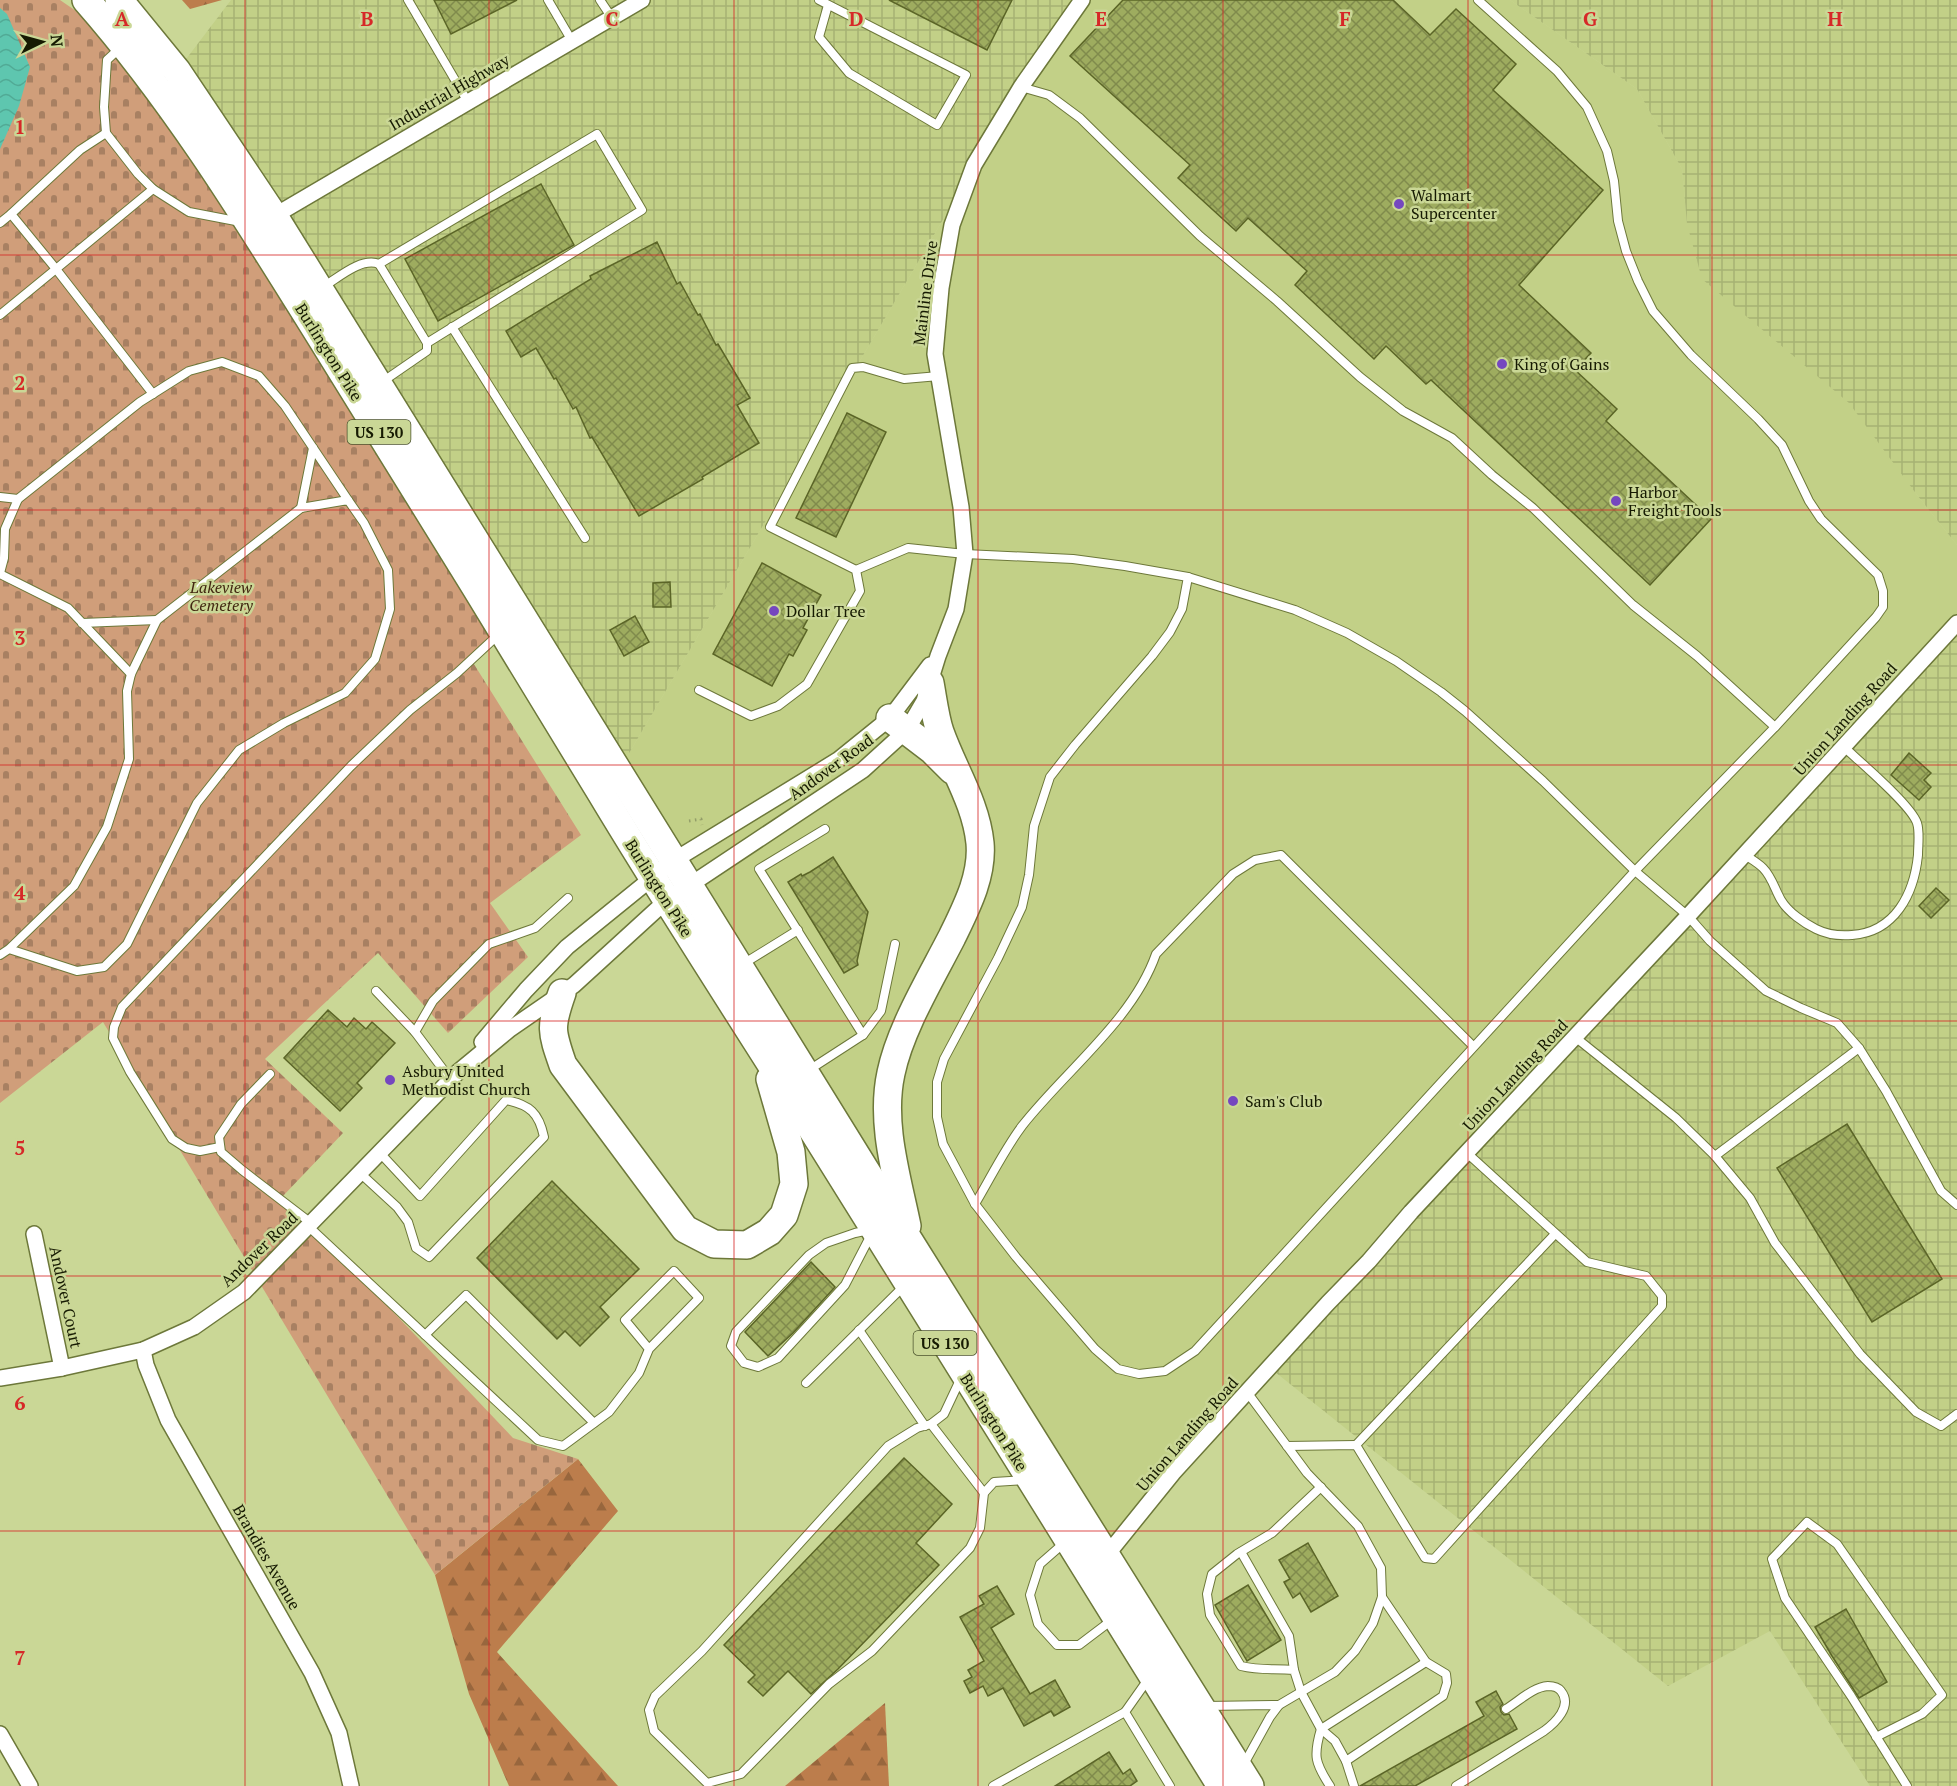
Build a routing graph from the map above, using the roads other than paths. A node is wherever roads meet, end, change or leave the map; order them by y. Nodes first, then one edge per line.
1 (86, 0) edge
2 (119, 0) edge
3 (408, 0) edge
4 (548, 0) edge
5 (600, 0) edge
6 (642, 0) edge
7 (819, 0) edge
8 (1082, 0) edge
9 (1478, 0) edge
10 (828, 5) junction
11 (612, 18) junction
12 (572, 41) junction
13 (124, 44) junction
14 (1021, 87) junction
15 (468, 102) junction
16 (106, 133) junction
17 (153, 189) junction
18 (11, 214) junction
19 (261, 220) junction
20 (0, 222) edge
21 (379, 264) junction
22 (56, 269) junction
23 (320, 290) junction
24 (0, 315) edge
25 (453, 327) junction
26 (427, 343) junction
27 (939, 376) junction
28 (379, 385) junction
29 (153, 394) junction
30 (313, 447) junction
31 (0, 497) edge
32 (18, 499) junction
33 (348, 500) junction
34 (301, 508) junction
35 (585, 537) dead end
36 (965, 554) junction
37 (856, 570) junction
38 (0, 574) edge
39 (1188, 578) junction
40 (157, 620) junction
41 (82, 623) junction
42 (1957, 623) edge
43 (503, 631) junction
44 (938, 656) junction
45 (131, 674) junction
46 (930, 683) junction
47 (699, 690) dead end
48 (898, 724) junction
49 (1775, 727) junction
50 (1844, 747) junction
51 (961, 779) junction
52 (825, 829) dead end
53 (1745, 855) junction
54 (673, 861) junction
55 (1635, 871) junction
56 (652, 878) junction
57 (689, 886) junction
58 (568, 898) dead end
59 (666, 901) junction
60 (1688, 916) junction
61 (798, 930) junction
62 (895, 944) dead end
63 (9, 949) junction
64 (0, 955) edge
65 (739, 967) junction
66 (376, 991) dead end
67 (562, 993) junction
68 (415, 1032) junction
69 (863, 1035) junction
70 (1575, 1037) junction
71 (1473, 1047) junction
72 (1859, 1048) junction
73 (762, 1049) junction
74 (805, 1073) junction
75 (270, 1074) dead end
76 (454, 1076) junction
77 (220, 1147) junction
78 (380, 1153) junction
79 (1467, 1153) junction
80 (1715, 1156) junction
81 (360, 1173) junction
82 (975, 1204) junction
83 (1957, 1205) edge
84 (310, 1225) junction
85 (874, 1229) junction
86 (34, 1234) dead end
87 (1555, 1234) junction
88 (909, 1242) junction
89 (907, 1283) junction
90 (859, 1330) junction
91 (425, 1335) junction
92 (649, 1349) junction
93 (143, 1350) junction
94 (62, 1368) junction
95 (963, 1373) junction
96 (0, 1378) edge
97 (806, 1383) dead end
98 (1247, 1392) junction
99 (1957, 1414) edge
100 (594, 1423) junction
101 (928, 1425) junction
102 (1356, 1445) junction
103 (1287, 1446) junction
104 (1030, 1480) junction
105 (1321, 1487) junction
106 (984, 1493) junction
107 (1068, 1540) junction
108 (1241, 1552) junction
109 (1106, 1556) junction
110 (1382, 1597) junction
111 (1116, 1617) junction
112 (1426, 1662) junction
113 (1294, 1670) junction
114 (1151, 1674) junction
115 (1301, 1692) junction
116 (1199, 1705) junction
117 (1279, 1705) junction
118 (1506, 1709) dead end
119 (1125, 1712) junction
120 (1321, 1729) junction
121 (0, 1734) edge
122 (1876, 1737) junction
123 (1346, 1761) junction
124 (1228, 1781) edge
125 (30, 1786) edge
126 (351, 1786) edge
127 (993, 1786) edge
128 (1170, 1786) edge
129 (1330, 1786) edge
130 (1354, 1786) edge
131 (1455, 1786) edge
132 (1907, 1786) edge

1 - 13 highway, Burlington Pike / US 130
2 - 19 highway, Burlington Pike / US 130
3 - 15 lane
4 - 12 lane
5 - 11 lane
6 - 11 street, Industrial Highway
7 - 10 lane
8 - 14 street, Mainline Drive
9 - 49 lane
10 - 10 lane
11 - 12 street, Industrial Highway
12 - 15 street, Industrial Highway
13 - 16 lane
13 - 19 highway, Burlington Pike / US 130
14 - 27 street, Mainline Drive
14 - 49 lane
15 - 19 street, Industrial Highway
16 - 17 lane
16 - 18 lane
17 - 19 lane
17 - 22 lane
18 - 20 lane
18 - 22 lane
19 - 23 highway, Burlington Pike / US 130
19 - 43 highway, Burlington Pike / US 130
21 - 23 lane
21 - 25 lane
21 - 26 lane
22 - 24 lane
22 - 29 lane
23 - 28 highway, Burlington Pike / US 130
25 - 26 lane
25 - 35 lane
26 - 28 lane
27 - 36 street, Mainline Drive
27 - 37 lane
28 - 54 highway, Burlington Pike / US 130
29 - 30 lane
29 - 32 lane
30 - 33 lane
30 - 34 lane
31 - 32 lane
32 - 38 lane
33 - 34 lane
33 - 63 lane
34 - 40 lane
36 - 37 lane
36 - 39 lane
36 - 44 street, Mainline Drive
37 - 47 lane
38 - 41 lane
39 - 55 lane
39 - 82 lane
40 - 41 lane
40 - 45 lane
41 - 45 lane
42 - 50 street, Union Landing Road
43 - 56 highway, Burlington Pike / US 130
43 - 77 lane
44 - 46 street, Andover Road
44 - 48 street, Andover Road
45 - 63 lane
46 - 48 street, Andover Road
46 - 51 highway
48 - 51 highway
48 - 54 street, Andover Road
48 - 57 street, Andover Road
49 - 55 lane
50 - 53 street, Union Landing Road
50 - 53 lane
51 - 88 highway
52 - 61 lane
53 - 60 street, Union Landing Road
54 - 56 street, Andover Road
54 - 57 highway, Burlington Pike / US 130
55 - 60 lane
55 - 71 lane
56 - 59 highway, Burlington Pike / US 130
56 - 76 street, Andover Road
57 - 59 street, Andover Road
57 - 65 highway, Burlington Pike / US 130
58 - 68 lane
59 - 67 street, Andover Road
59 - 73 highway, Burlington Pike / US 130
60 - 70 street, Union Landing Road
60 - 72 lane
61 - 65 lane
61 - 69 lane
62 - 69 lane
63 - 64 lane
65 - 74 highway, Burlington Pike / US 130
66 - 68 lane
67 - 73 highway
67 - 76 street, Andover Road
68 - 76 lane
69 - 74 lane
70 - 79 street, Union Landing Road
70 - 80 lane
71 - 82 lane
71 - 82 lane
72 - 80 lane
72 - 83 lane
73 - 85 highway, Burlington Pike / US 130
74 - 88 highway, Burlington Pike / US 130
75 - 77 lane
76 - 78 street, Andover Road
77 - 84 lane
78 - 81 street, Andover Road
78 - 81 lane
79 - 87 lane
79 - 98 street, Union Landing Road
80 - 99 lane
81 - 84 street, Andover Road
84 - 91 lane
84 - 93 street, Andover Road
85 - 85 lane
85 - 89 highway, Burlington Pike / US 130
86 - 94 street, Andover Court
87 - 102 lane
87 - 102 lane
88 - 109 highway, Burlington Pike / US 130
89 - 90 lane
89 - 95 highway, Burlington Pike / US 130
90 - 97 lane
90 - 101 lane
91 - 100 lane
91 - 100 lane
92 - 92 lane
92 - 100 lane
93 - 94 street, Andover Road
93 - 126 street, Brandies Avenue
94 - 96 street, Andover Road
95 - 101 lane
95 - 104 highway, Burlington Pike / US 130
98 - 103 lane
98 - 109 street, Union Landing Road
101 - 106 lane
101 - 106 lane
102 - 103 lane
103 - 105 lane
104 - 106 lane
104 - 107 highway, Burlington Pike / US 130
105 - 108 lane
105 - 110 lane
107 - 111 highway, Burlington Pike / US 130
107 - 111 lane
108 - 113 lane
108 - 113 lane
109 - 116 highway, Burlington Pike / US 130
110 - 112 lane
110 - 115 lane
111 - 114 highway, Burlington Pike / US 130
112 - 120 lane
112 - 123 lane
113 - 115 lane
114 - 119 lane
114 - 124 highway, Burlington Pike / US 130
115 - 117 lane
115 - 120 lane
116 - 117 lane
116 - 124 highway, Burlington Pike / US 130
117 - 124 lane
118 - 131 lane
119 - 127 lane
119 - 128 lane
120 - 123 lane
120 - 129 lane
121 - 125 street
122 - 122 lane
122 - 132 lane
123 - 130 lane

